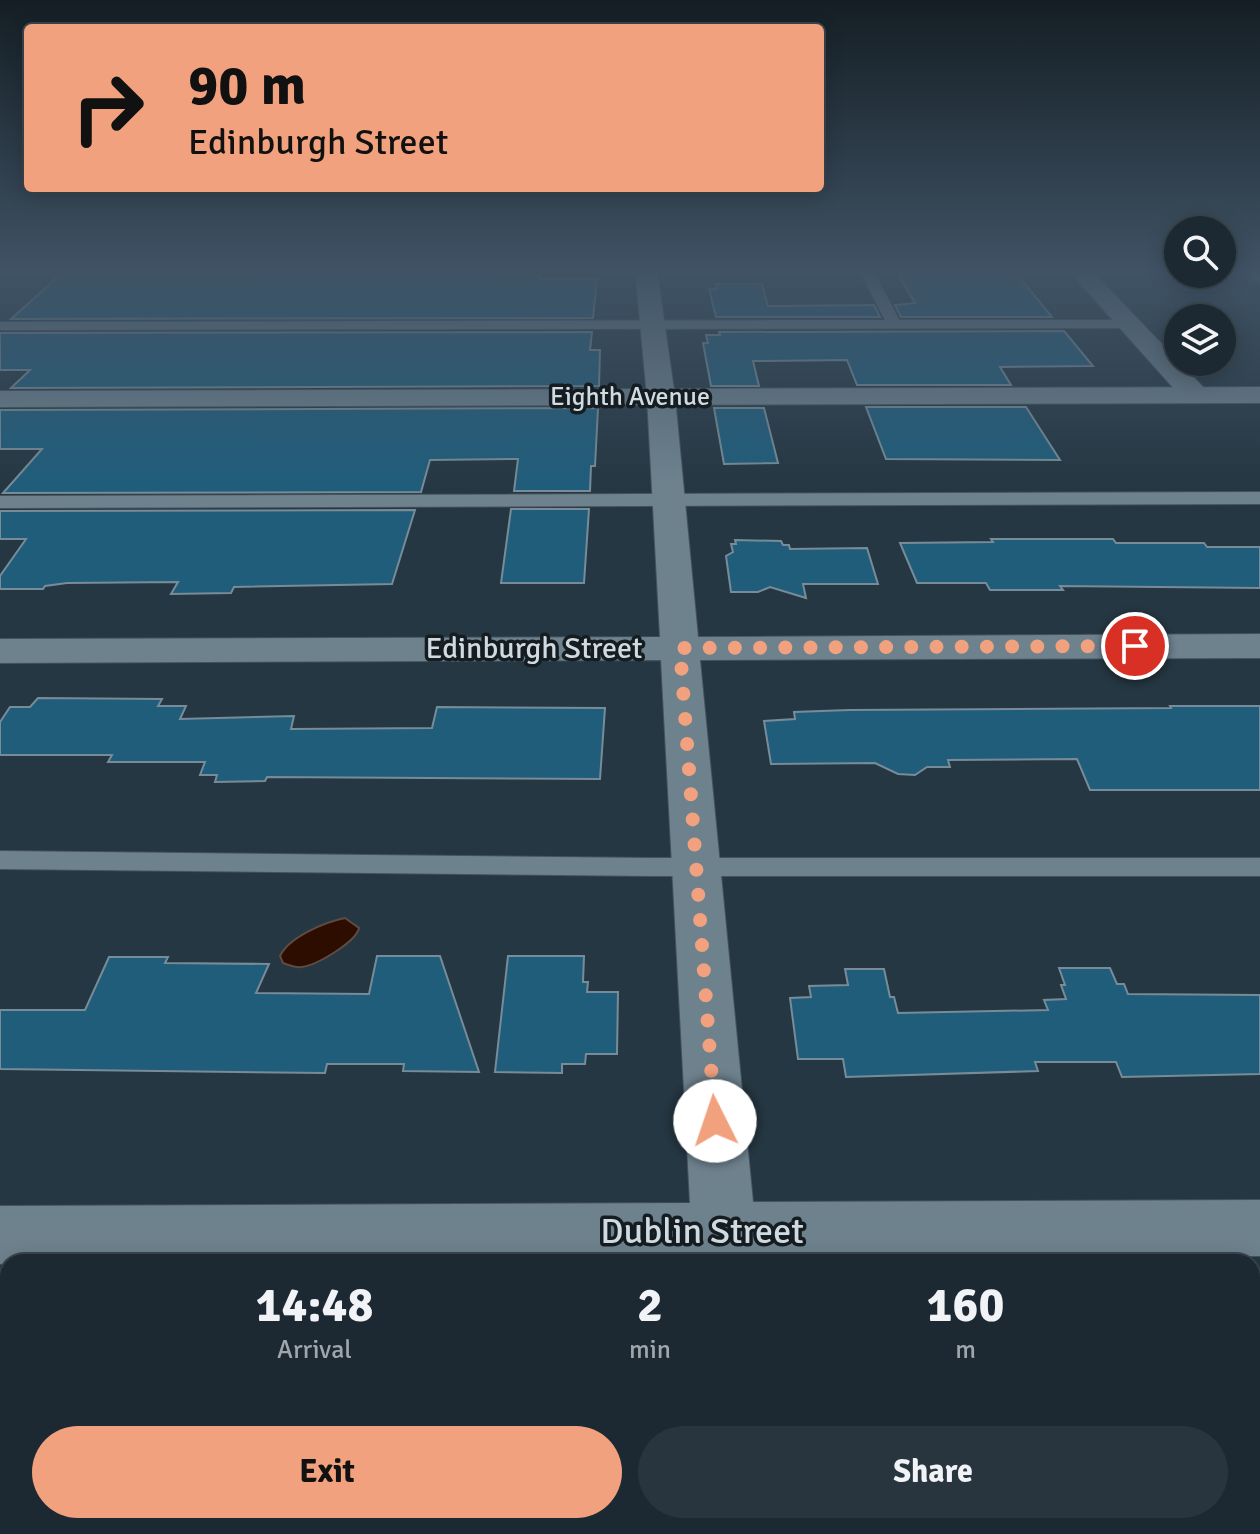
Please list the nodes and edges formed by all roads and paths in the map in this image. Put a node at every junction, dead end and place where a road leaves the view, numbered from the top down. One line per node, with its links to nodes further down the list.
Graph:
1 (653, 342): 5 (street)
2 (1145, 342): 3 (street)
3 (1195, 395): 4 (street, Eighth Avenue); 5 (street, Eighth Avenue)
4 (1260, 395)
5 (661, 397): 6 (street, Eighth Avenue); 8 (street)
6 (0, 399)
7 (1260, 498): 8 (lane)
8 (669, 500): 9 (lane); 11 (street)
9 (0, 502)
10 (1260, 646): 11 (street, Edinburgh Street)
11 (680, 648): 12 (street, Edinburgh Street); 14 (street)
12 (0, 651)
13 (0, 860): 14 (lane)
14 (697, 867): 15 (lane); 18 (street)
15 (1260, 867)
16 (1260, 1228): 18 (street, Dublin Street)
17 (0, 1235): 18 (street, Dublin Street)
18 (725, 1247)

